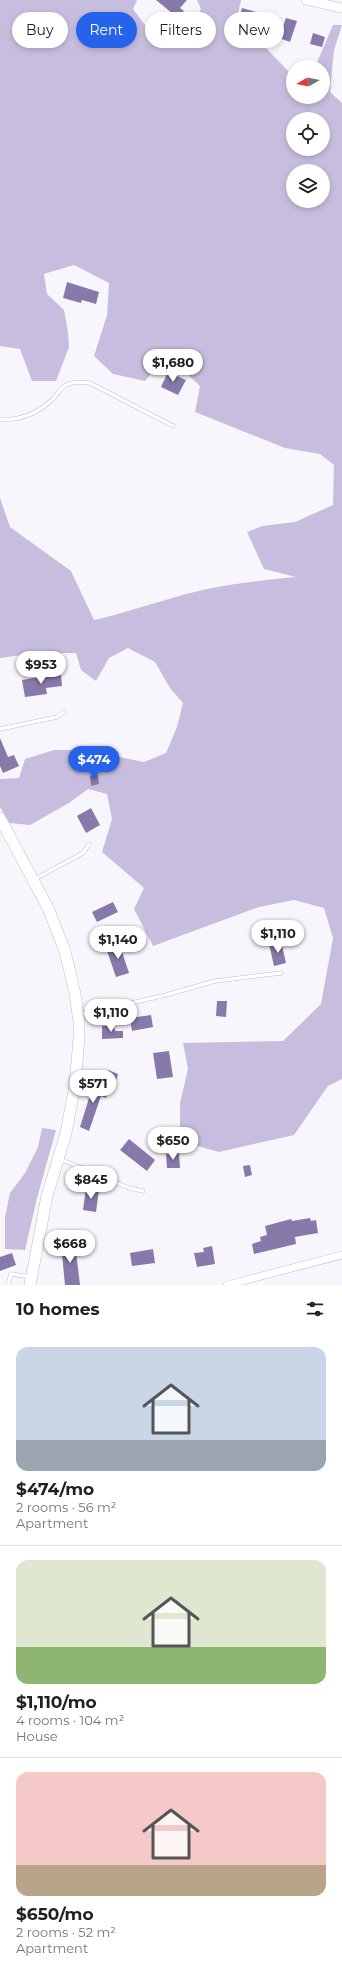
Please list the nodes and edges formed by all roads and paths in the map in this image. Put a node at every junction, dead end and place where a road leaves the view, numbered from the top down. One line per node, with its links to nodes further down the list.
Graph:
1 (306, 0): 2 (street)
2 (342, 8)
3 (0, 419): 4 (lane)
4 (173, 426)
5 (64, 712): 6 (lane)
6 (0, 729)
7 (0, 818): 9 (main road)
8 (90, 844): 9 (lane)
9 (34, 880): 11 (main road)
10 (281, 973): 11 (lane)
11 (78, 1015): 12 (main road)
12 (58, 1159): 13 (lane); 15 (main road)
13 (143, 1191)
14 (342, 1255): 17 (street)
15 (31, 1281): 16 (lane)
16 (8, 1285)
17 (227, 1285)

